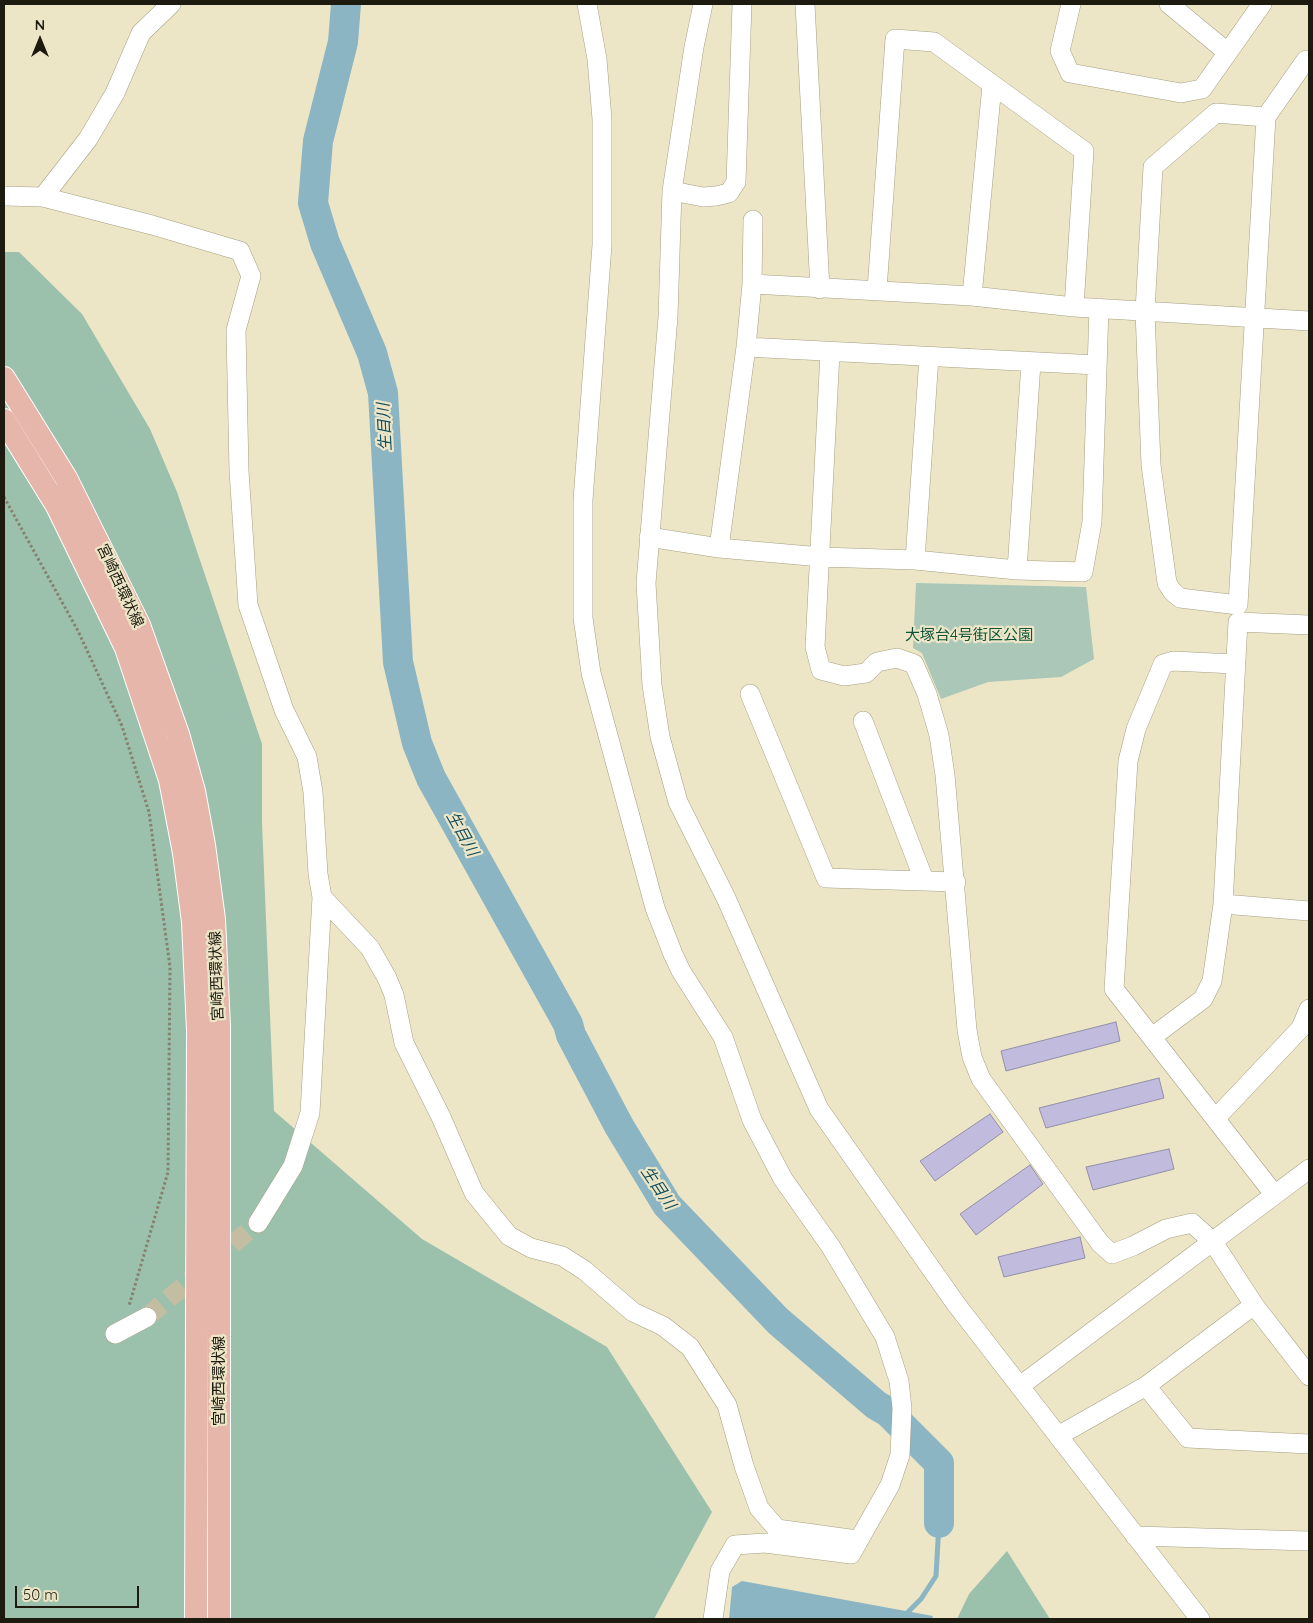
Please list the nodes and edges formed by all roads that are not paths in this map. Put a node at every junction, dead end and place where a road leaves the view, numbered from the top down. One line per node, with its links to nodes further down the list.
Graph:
1 (171, 4): 15 (street)
2 (587, 4): 63 (street)
3 (703, 4): 13 (street)
4 (742, 4): 13 (street)
5 (806, 4): 18 (street)
6 (1070, 4): 9 (street)
7 (1169, 4): 9 (street)
8 (1262, 4): 9 (street)
9 (1227, 52)
10 (1309, 62): 12 (street)
11 (992, 86): 19 (street); 20 (street); 21 (street)
12 (1266, 117): 23 (street); 24 (street)
13 (672, 191): 33 (street)
14 (4, 196): 15 (street)
15 (43, 198): 44 (street)
16 (753, 220): 17 (street)
17 (752, 284): 18 (street); 26 (street)
18 (820, 289): 19 (street)
19 (877, 290): 20 (street)
20 (972, 296): 21 (street)
21 (1074, 307): 22 (street)
22 (1099, 308): 23 (street); 30 (street)
23 (1145, 310): 24 (street); 24 (street)
24 (1255, 318): 25 (street)
25 (1309, 321)
26 (746, 347): 27 (street); 34 (street)
27 (830, 352): 28 (street); 35 (street)
28 (929, 357): 29 (street); 36 (street)
29 (1031, 363): 30 (street); 37 (street)
30 (1097, 366): 37 (street)
31 (4, 378): 66 (main road, 宮崎西環状線)
32 (4, 420): 65 (main road, 宮崎西環状線)
33 (648, 537): 34 (street); 58 (street)
34 (718, 548): 35 (street)
35 (821, 557): 36 (street); 43 (street)
36 (915, 560): 37 (street)
37 (1018, 570)
38 (1309, 625): 39 (street)
39 (1234, 664): 45 (street); 48 (street)
40 (750, 694): 42 (street)
41 (863, 721): 42 (street)
42 (924, 880): 43 (street)
43 (956, 882): 53 (street)
44 (322, 897): 52 (street); 63 (street)
45 (1223, 904): 46 (street); 48 (street)
46 (1309, 911)
47 (1309, 1009): 49 (street)
48 (1152, 1037): 49 (street)
49 (1216, 1118): 51 (street)
50 (1309, 1169): 51 (street)
51 (1274, 1194): 53 (street)
52 (258, 1223)
53 (1213, 1242): 54 (street); 58 (street)
54 (1254, 1305): 57 (street); 59 (street)
55 (147, 1317): 56 (street)
56 (116, 1334)
57 (1309, 1376)
58 (1020, 1386): 60 (street)
59 (1146, 1386): 60 (street); 61 (street)
60 (1058, 1436): 62 (street)
61 (1309, 1444)
62 (1134, 1536): 64 (street); 68 (street)
63 (857, 1540): 67 (street)
64 (1309, 1541)
65 (196, 1619)
66 (219, 1619)
67 (714, 1619)
68 (1200, 1619)

